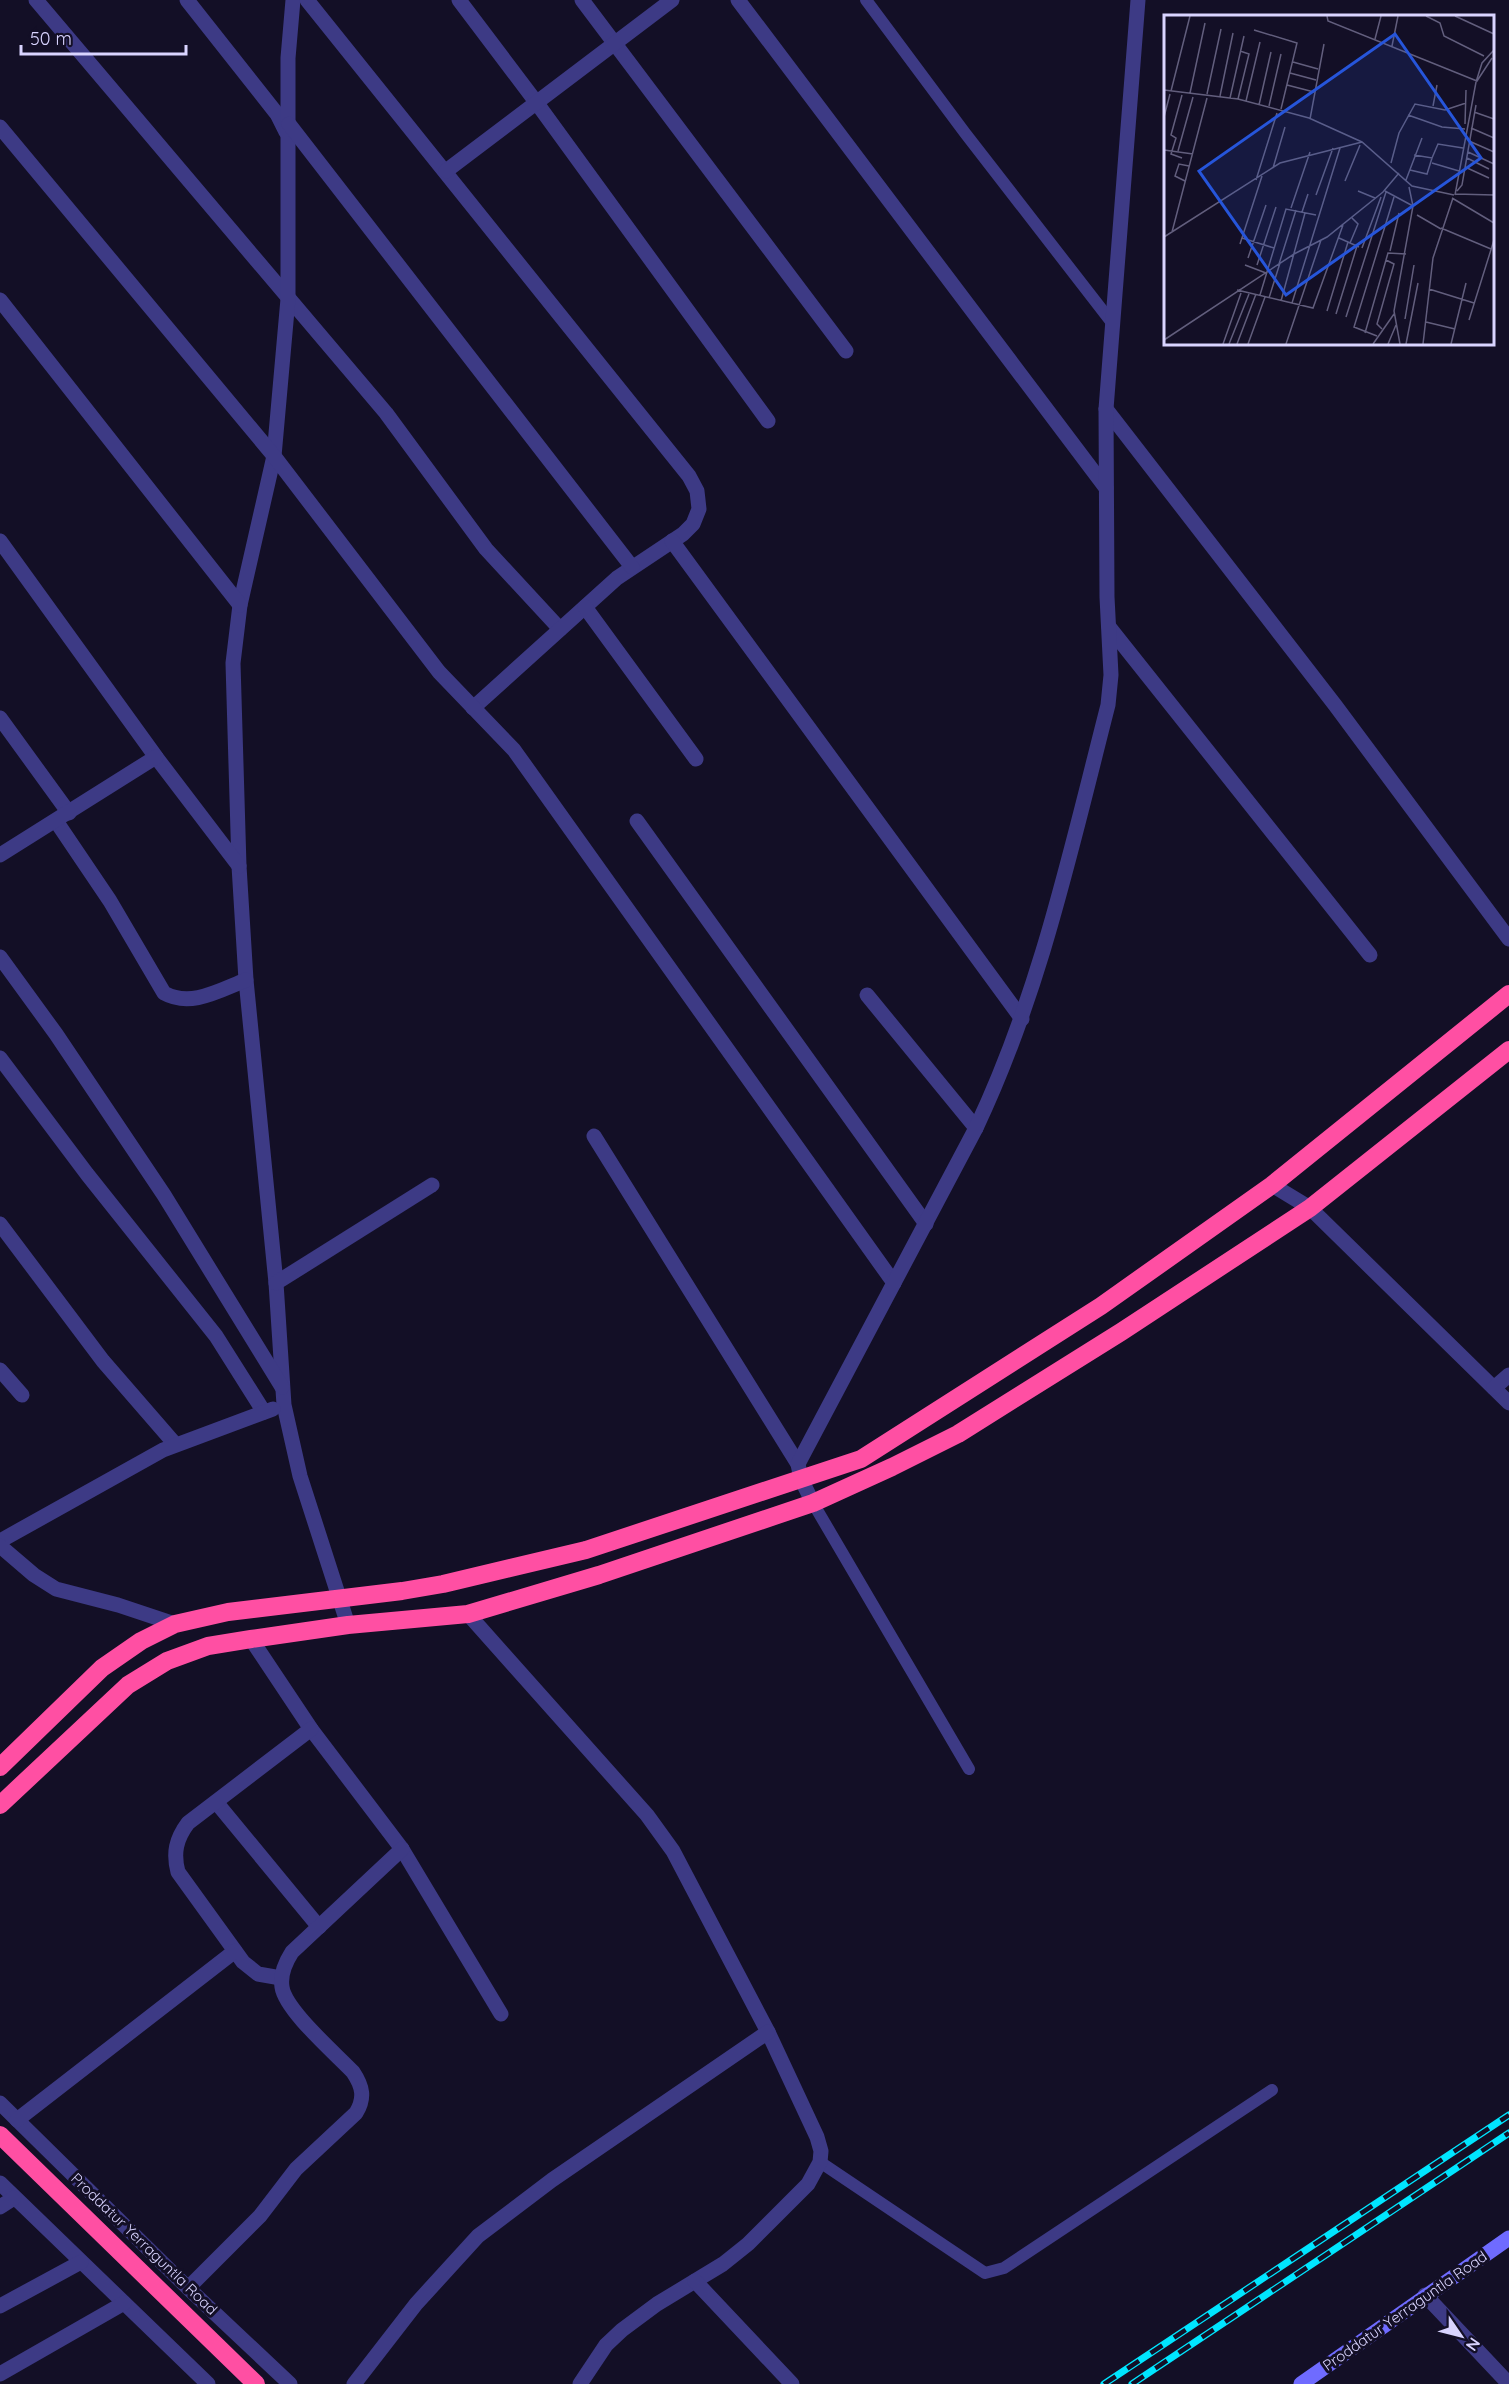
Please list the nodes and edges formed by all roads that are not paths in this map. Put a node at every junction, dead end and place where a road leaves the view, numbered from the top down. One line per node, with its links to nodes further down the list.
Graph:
1 (36, 0): 16 (street)
2 (187, 0): 14 (street)
3 (293, 0): 14 (street)
4 (307, 0): 15 (street)
5 (459, 0): 12 (street)
6 (582, 0): 11 (street)
7 (672, 0): 11 (street)
8 (738, 0): 23 (street)
9 (866, 0): 18 (lane)
10 (1138, 0): 18 (street)
11 (613, 44): 12 (street); 19 (street)
12 (536, 102): 15 (street); 21 (street)
13 (0, 127): 22 (street)
14 (289, 131): 16 (street); 26 (street)
15 (446, 171): 25 (street)
16 (288, 299): 22 (street); 30 (street)
17 (0, 300): 27 (street)
18 (1113, 324): 20 (street)
19 (846, 351)
20 (1106, 409): 23 (street); 39 (street)
21 (768, 421)
22 (274, 456): 27 (street); 31 (street)
23 (1106, 489): 29 (street)
24 (0, 541): 33 (street)
25 (672, 541): 26 (street); 45 (street)
26 (632, 567): 28 (street)
27 (240, 605): 38 (street)
28 (585, 607): 30 (street); 34 (street)
29 (1109, 627): 40 (street); 45 (street)
30 (560, 629): 31 (street)
31 (473, 708): 56 (street)
32 (0, 718): 35 (street)
33 (156, 757): 35 (street); 38 (street)
34 (696, 759)
35 (62, 817): 37 (street); 42 (street)
36 (637, 821): 54 (street)
37 (0, 855)
38 (239, 866): 42 (street)
39 (1509, 939)
40 (1370, 955)
41 (0, 957): 59 (street)
42 (246, 980): 55 (street)
43 (1509, 994): 51 (highway)
44 (867, 995): 48 (street)
45 (1022, 1019): 48 (street)
46 (1509, 1050): 52 (highway)
47 (0, 1058): 64 (street)
48 (976, 1128): 54 (street)
49 (594, 1136): 66 (street)
50 (432, 1185): 55 (street)
51 (1272, 1185): 52 (street); 66 (highway)
52 (1310, 1208): 60 (street); 67 (highway)
53 (0, 1224): 65 (street)
54 (926, 1224): 56 (street)
55 (276, 1283): 59 (street)
56 (894, 1283): 66 (street)
57 (0, 1370): 61 (street)
58 (1509, 1375): 60 (street)
59 (282, 1387): 63 (street)
60 (1494, 1388): 62 (street)
61 (22, 1395)
62 (1509, 1403)
63 (284, 1405): 64 (street); 70 (street)
64 (264, 1412): 65 (street)
65 (175, 1444): 68 (street)
66 (800, 1471): 67 (street); 70 (highway)
67 (813, 1503): 71 (highway); 77 (lane)
68 (0, 1541)
69 (0, 1546): 72 (street)
70 (339, 1597): 72 (highway); 73 (street)
71 (468, 1614): 73 (highway); 85 (street)
72 (175, 1624): 76 (highway)
73 (348, 1625): 74 (highway)
74 (251, 1639): 75 (street); 79 (highway)
75 (311, 1729): 78 (street); 80 (street)
76 (0, 1767)
77 (969, 1769)
78 (216, 1802): 81 (street); 82 (street)
79 (0, 1805)
80 (402, 1849): 81 (street); 84 (street)
81 (319, 1927): 83 (street)
82 (235, 1951): 83 (street); 88 (street)
83 (281, 1978): 97 (street)
84 (501, 2014)
85 (768, 2032): 90 (street); 105 (street)
86 (1272, 2090): 90 (lane)
87 (0, 2103): 88 (street, Proddatur Yerraguntla Road)
88 (17, 2120): 97 (street, Proddatur Yerraguntla Road)
89 (0, 2135): 103 (highway)
90 (820, 2162): 96 (street)
91 (0, 2183): 92 (street)
92 (14, 2198): 93 (street); 95 (street)
93 (0, 2207)
94 (1509, 2238): 98 (street, Proddatur Yerraguntla Road)
95 (81, 2262): 99 (street); 100 (street)
96 (695, 2281): 106 (street); 107 (street)
97 (188, 2288): 104 (street, Proddatur Yerraguntla Road)
98 (1425, 2295): 108 (street, Proddatur Yerraguntla Road); 109 (street)
99 (124, 2302): 101 (street); 102 (street)
100 (0, 2306)
101 (0, 2374)
102 (204, 2383)
103 (256, 2384)
104 (290, 2384)
105 (354, 2384)
106 (580, 2384)
107 (792, 2384)
108 (1301, 2384)
109 (1509, 2384)

